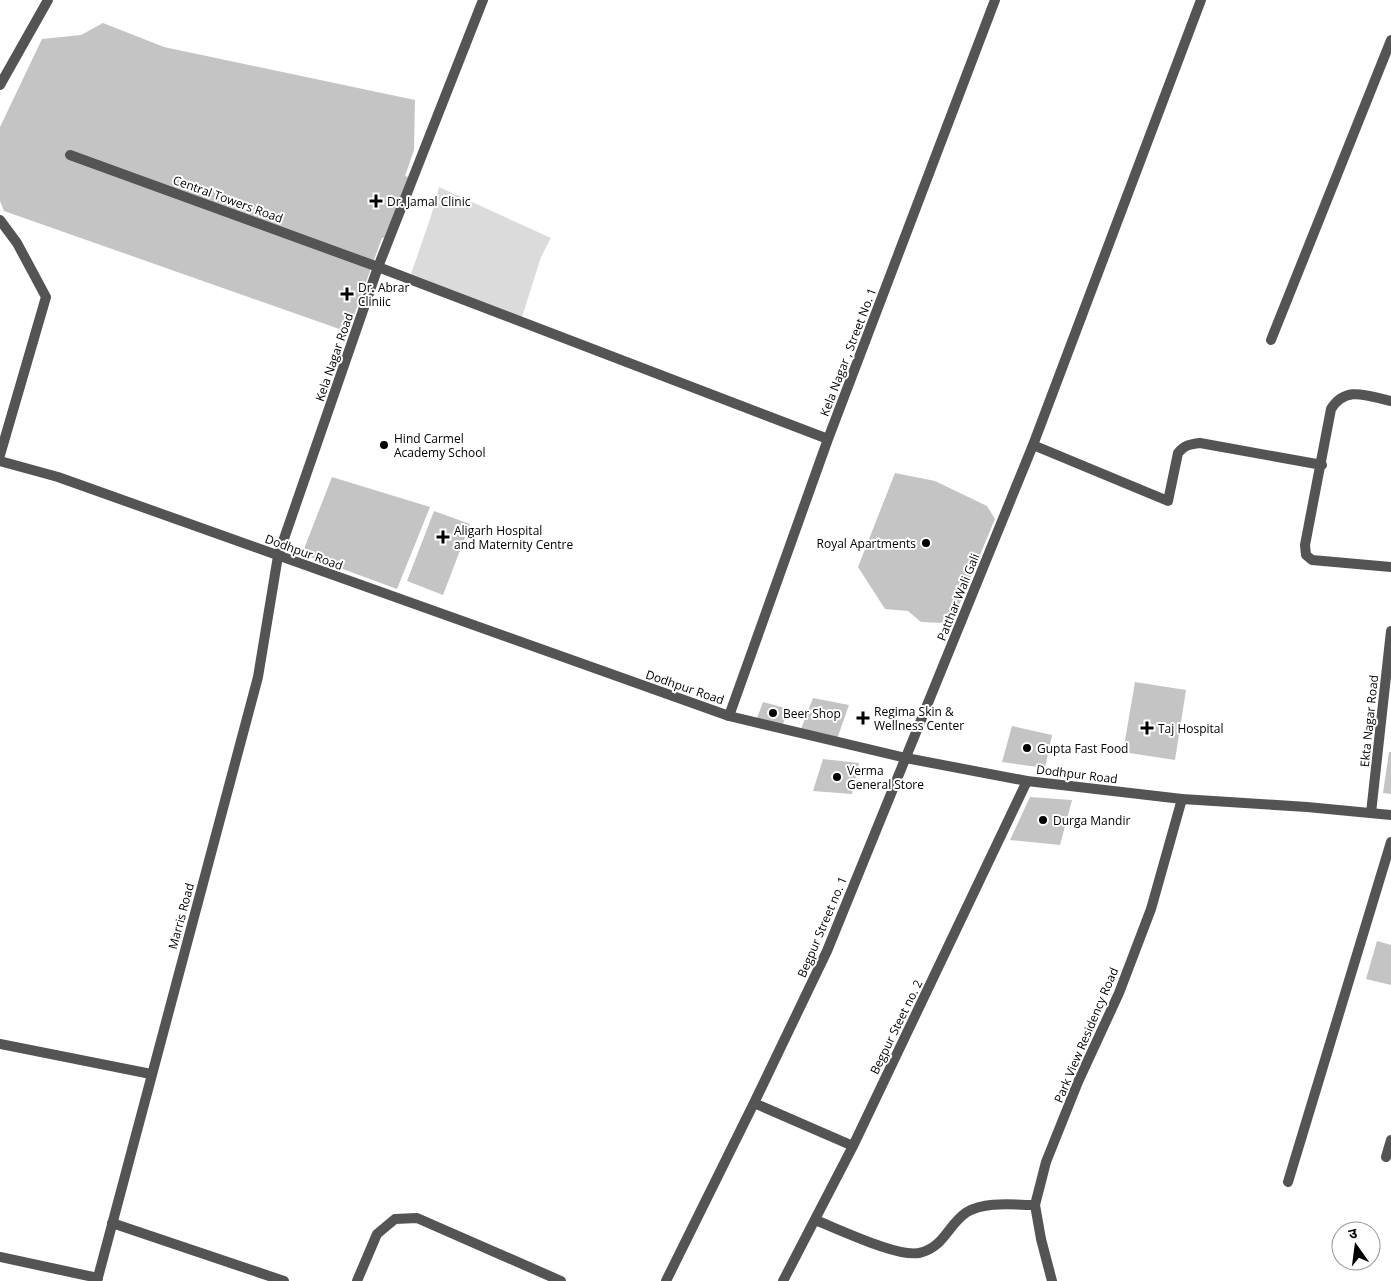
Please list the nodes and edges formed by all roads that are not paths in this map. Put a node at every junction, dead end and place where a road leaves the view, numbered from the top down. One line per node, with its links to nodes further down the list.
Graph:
1 (48, 0): 6 (street)
2 (483, 0): 9 (street, Kela Nagar Road)
3 (995, 0): 12 (street, Kela Nagar , Street No. 1)
4 (1201, 0): 13 (street, Patthar Wali Gali)
5 (1391, 40): 10 (street)
6 (0, 86)
7 (70, 155): 9 (street, Central Towers Road)
8 (0, 220): 14 (street)
9 (378, 267): 12 (street, Central Towers Road); 17 (street, Kela Nagar Road)
10 (1271, 340)
11 (1391, 401): 16 (street)
12 (828, 439): 20 (street, Kela Nagar , Street No. 1)
13 (1033, 445): 16 (street); 21 (street, Patthar Wali Gali)
14 (0, 454)
15 (0, 461): 17 (street, Dodhpur Road)
16 (1322, 465): 18 (street)
17 (278, 556): 20 (street, Dodhpur Road); 28 (street, Marris Road)
18 (1391, 568)
19 (1391, 631): 24 (street, Ekta Nagar Road)
20 (729, 716): 21 (street, Dodhpur Road)
21 (906, 758): 22 (street, Dodhpur Road); 29 (street, Begpur Street no. 1)
22 (1027, 781): 23 (street, Dodhpur Road); 31 (street, Begpur Steet no. 2)
23 (1182, 799): 24 (street, Dodhpur Road); 34 (street, Park View Residency Road)
24 (1371, 813): 25 (street, Dodhpur Road)
25 (1391, 816)
26 (1391, 842): 33 (street)
27 (0, 1044): 28 (street)
28 (151, 1074): 36 (street, Marris Road)
29 (754, 1103): 31 (street); 42 (street, Begpur Street no. 1)
30 (1391, 1140): 32 (street)
31 (853, 1146): 35 (street, Begpur Steet no. 2)
32 (1386, 1157)
33 (1288, 1182)
34 (1035, 1206): 35 (street); 44 (street, Park View Residency Road)
35 (815, 1220): 43 (street, Begpur Steet no. 2)
36 (112, 1223): 38 (street, Marris Road); 39 (street)
37 (0, 1257): 38 (street)
38 (97, 1279)
39 (284, 1281)
40 (357, 1281): 41 (street)
41 (561, 1281)
42 (666, 1281)
43 (783, 1281)
44 (1052, 1281)

